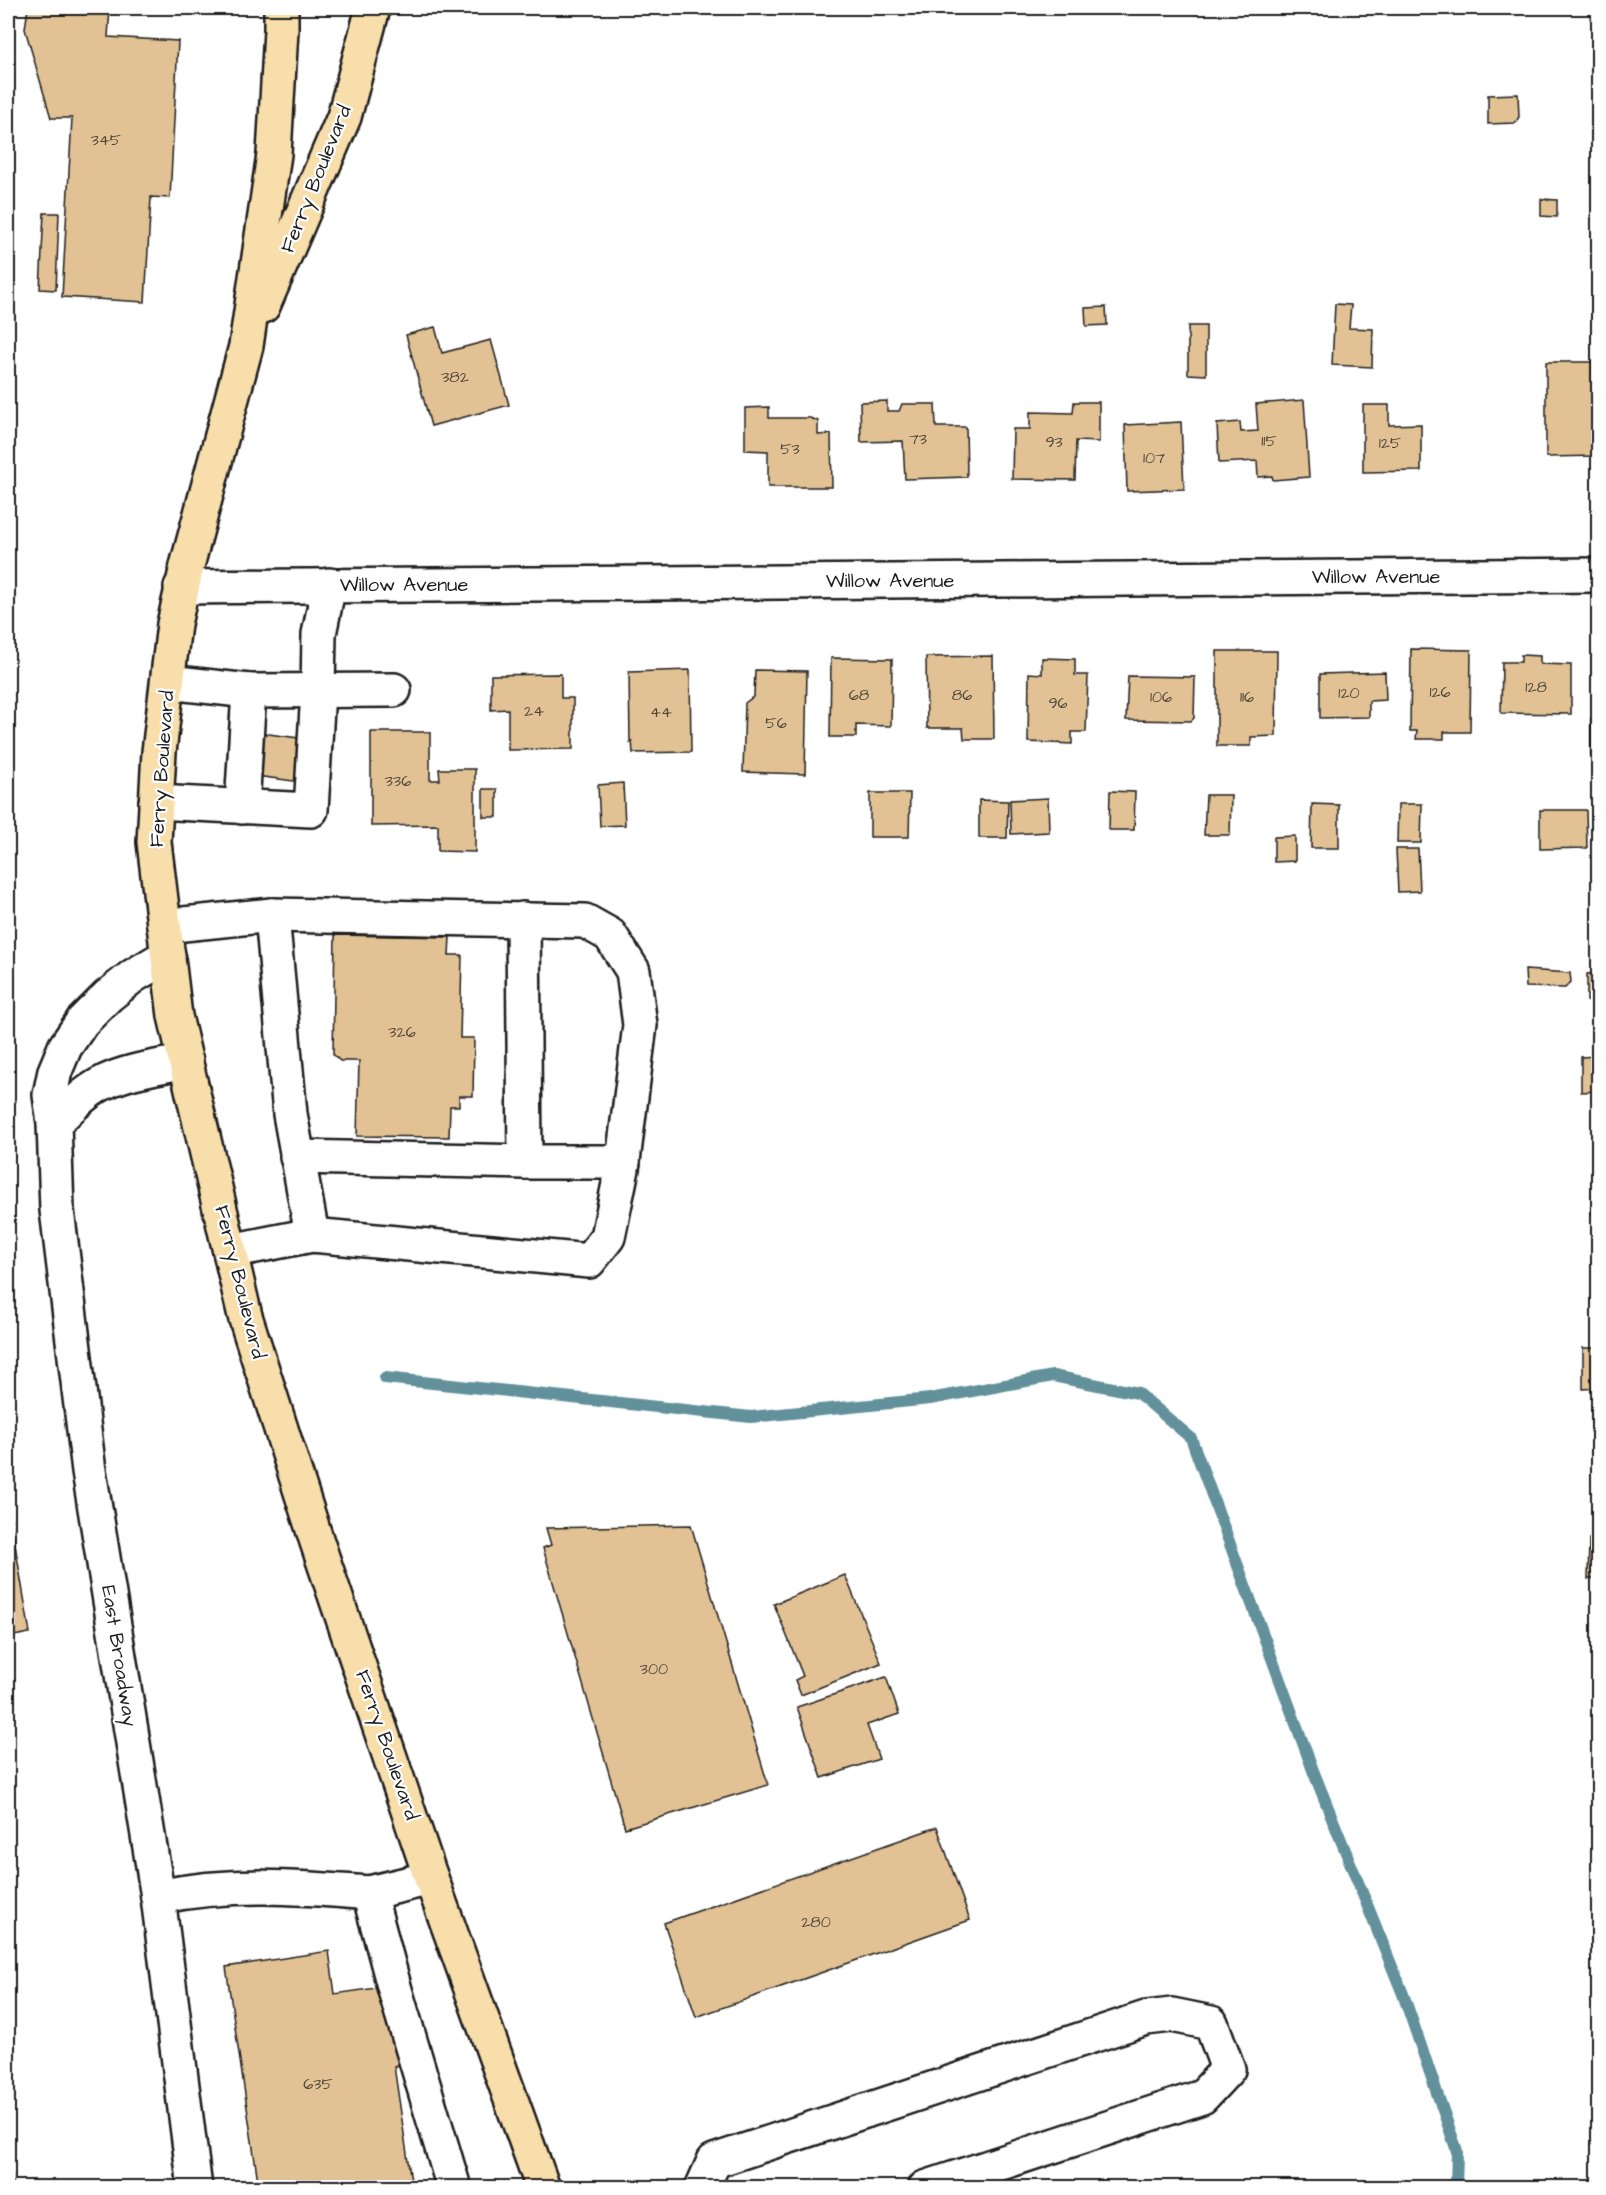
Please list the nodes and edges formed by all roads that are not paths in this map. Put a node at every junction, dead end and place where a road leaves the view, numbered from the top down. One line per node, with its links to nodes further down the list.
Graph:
1 (281, 8): 3 (main road, Ferry Boulevard)
2 (373, 8): 3 (main road, Ferry Boulevard)
3 (246, 346): 6 (main road, Ferry Boulevard)
4 (1599, 575): 5 (street, Willow Avenue)
5 (329, 585): 6 (street, Willow Avenue); 10 (street)
6 (182, 587): 7 (main road, Ferry Boulevard)
7 (168, 682): 9 (street); 11 (main road, Ferry Boulevard)
8 (394, 690): 10 (street)
9 (249, 691): 10 (street); 12 (street)
10 (318, 691): 12 (street)
11 (156, 802): 12 (street); 15 (main road, Ferry Boulevard)
12 (242, 807)
13 (272, 915): 14 (street); 15 (street); 18 (street)
14 (523, 920): 19 (street); 20 (street)
15 (166, 941): 16 (main road, Ferry Boulevard); 17 (street, East Broadway)
16 (186, 1061): 17 (street); 22 (main road, Ferry Boulevard)
17 (54, 1123): 25 (street, East Broadway)
18 (297, 1157): 19 (street); 21 (street)
19 (525, 1162): 20 (street)
20 (623, 1162): 21 (street)
21 (312, 1235): 22 (street)
22 (230, 1251): 23 (main road, Ferry Boulevard)
23 (431, 1878): 24 (street); 28 (main road, Ferry Boulevard)
24 (369, 1893): 25 (street); 27 (street)
25 (158, 1897): 26 (street, East Broadway)
26 (195, 2187)
27 (454, 2187)
28 (543, 2187)
29 (702, 2187): 30 (street)
30 (925, 2187)

